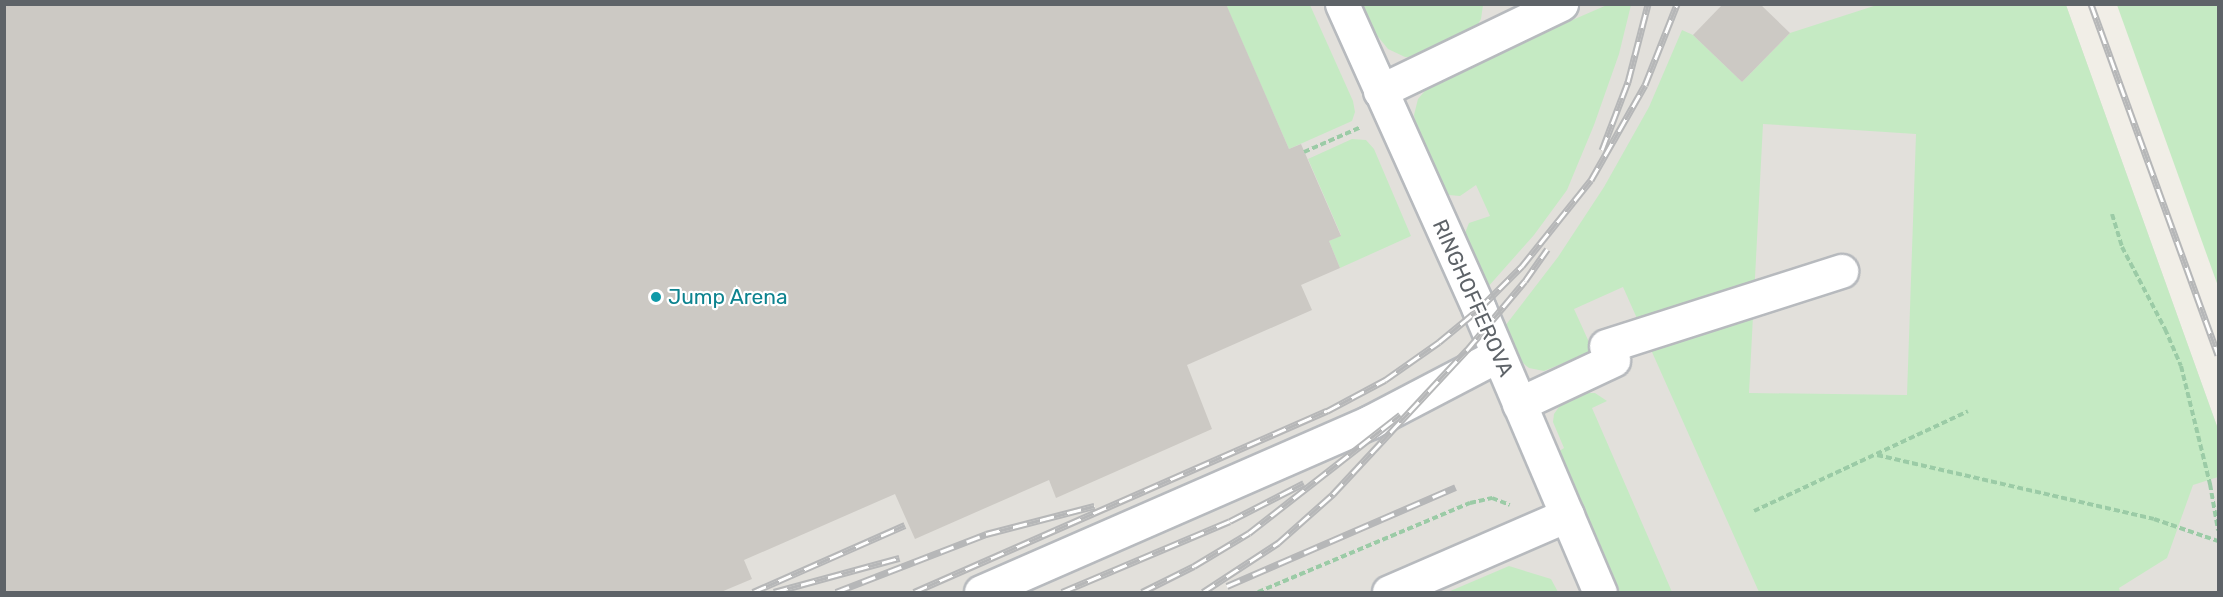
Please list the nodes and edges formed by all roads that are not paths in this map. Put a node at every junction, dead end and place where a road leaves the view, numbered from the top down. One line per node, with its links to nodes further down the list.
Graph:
1 (1342, 4): 3 (lane, RINGHOFFEROVA)
2 (1561, 4): 3 (lane)
3 (1380, 91): 5 (lane, RINGHOFFEROVA)
4 (1841, 271): 6 (lane)
5 (1498, 355): 6 (lane, RINGHOFFEROVA); 8 (lane)
6 (1519, 404): 7 (lane, RINGHOFFEROVA)
7 (1567, 515): 9 (lane); 10 (lane, RINGHOFFEROVA)
8 (981, 592)
9 (1389, 592)
10 (1600, 592)

